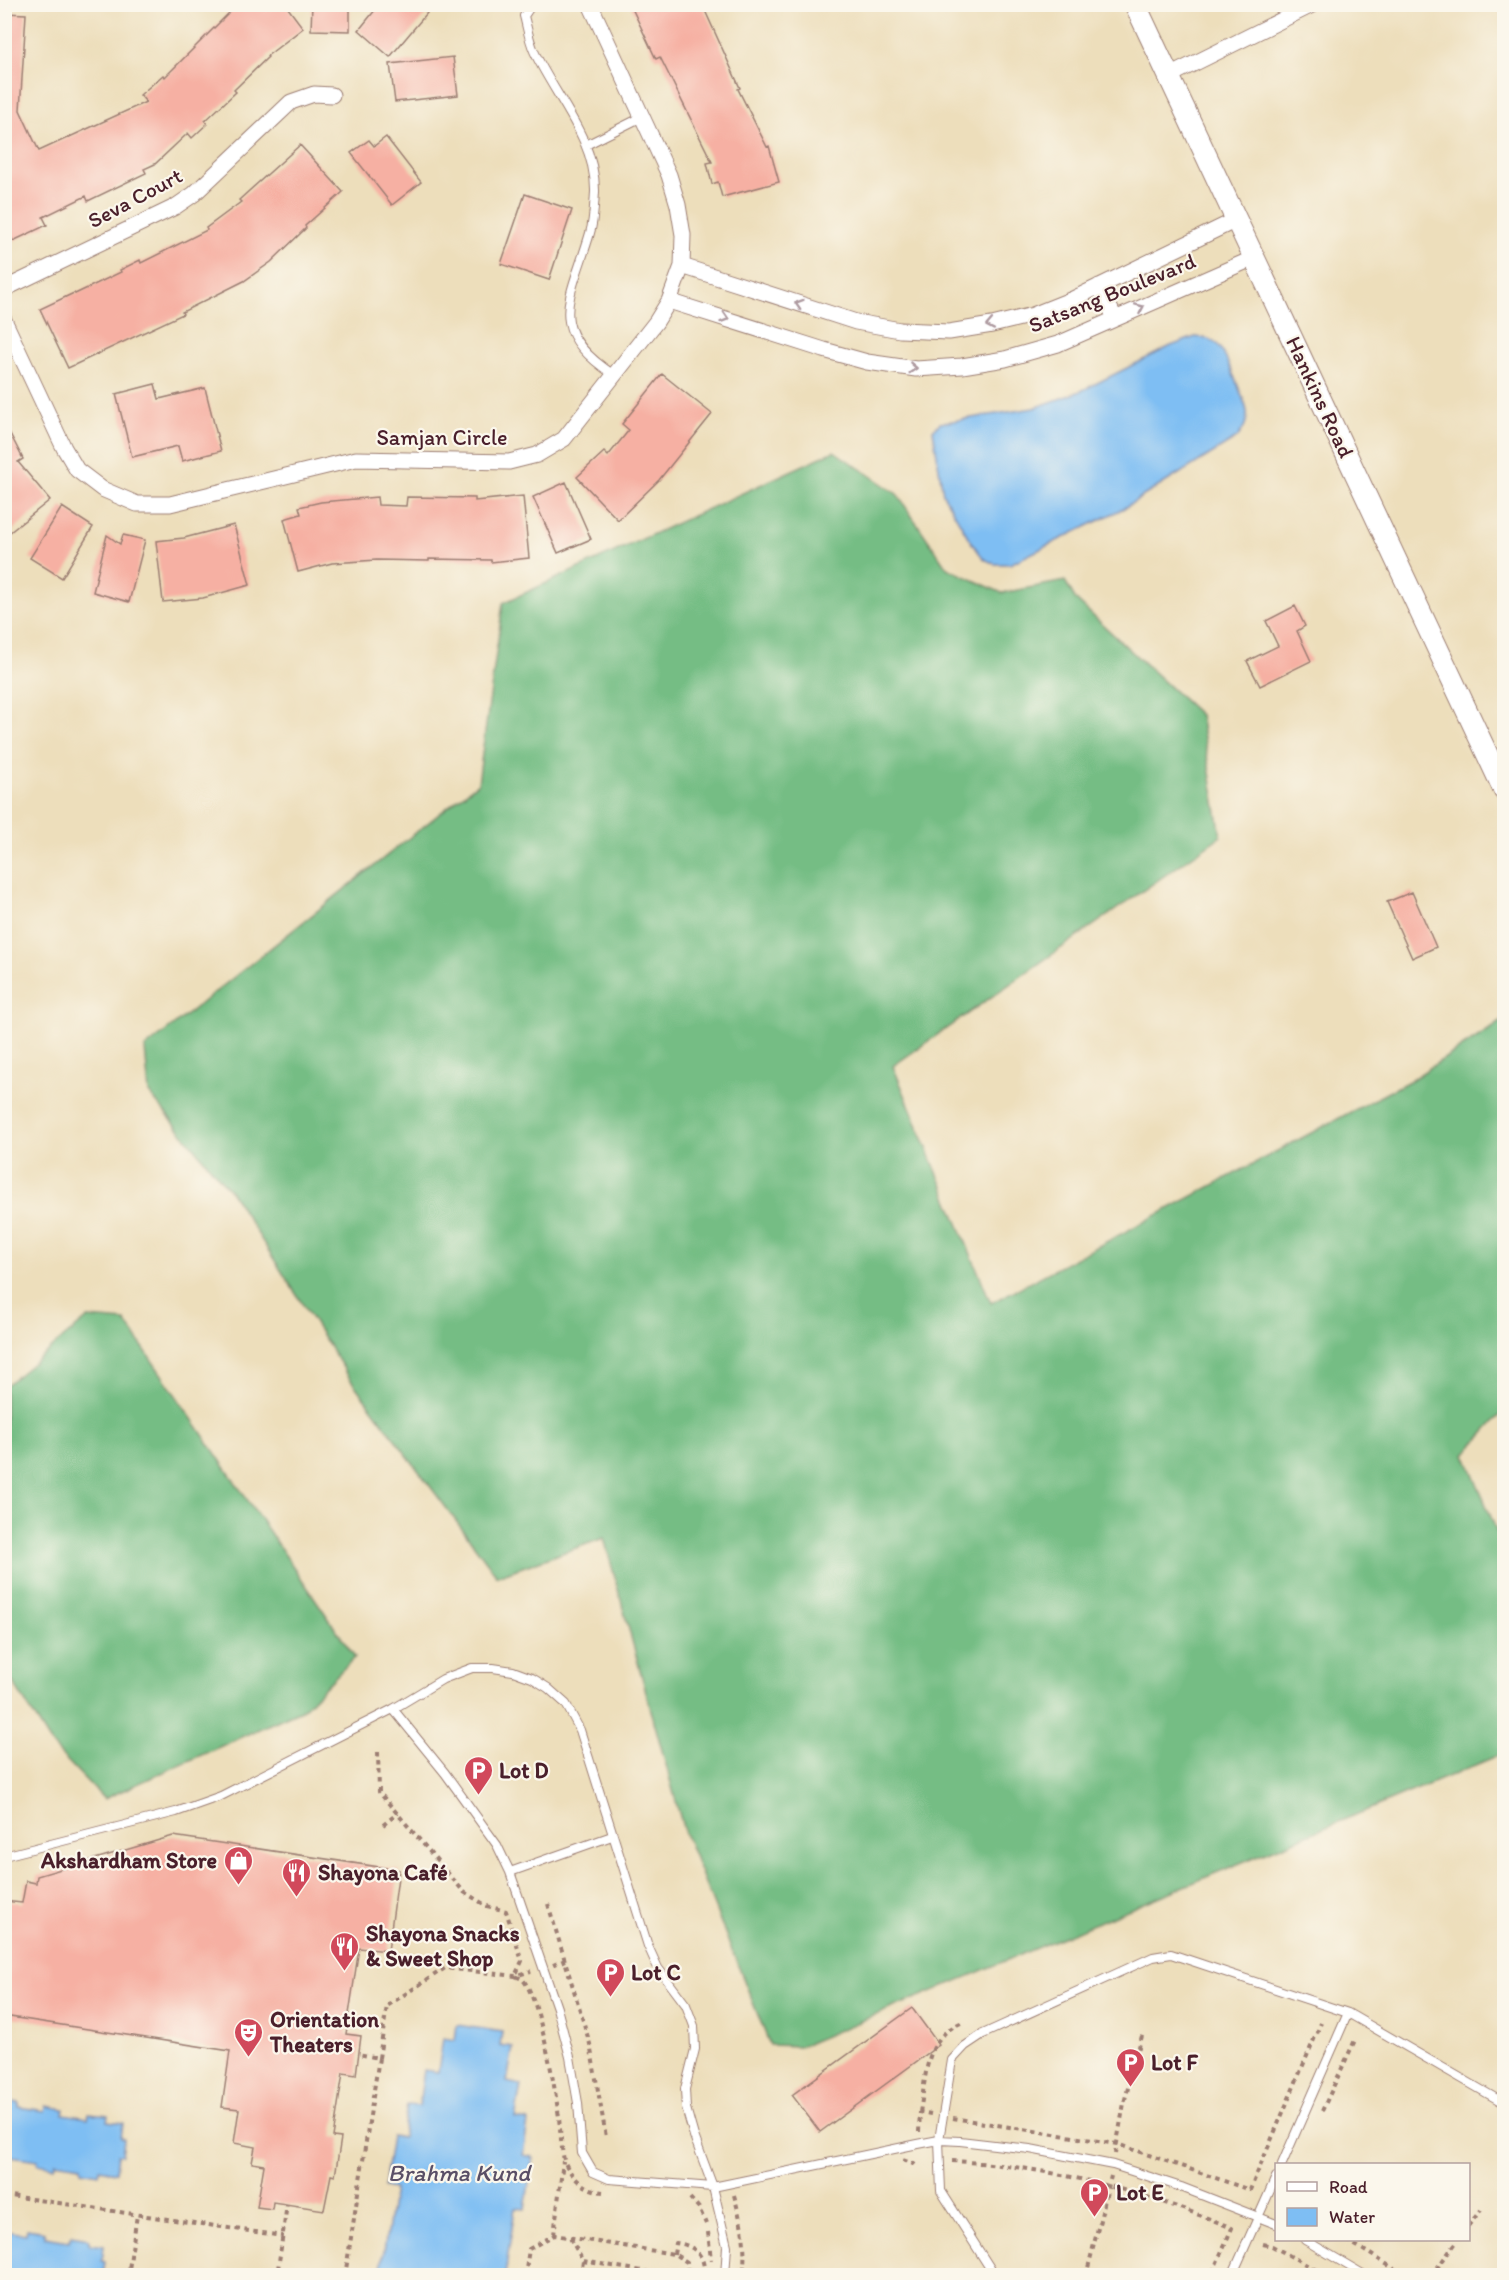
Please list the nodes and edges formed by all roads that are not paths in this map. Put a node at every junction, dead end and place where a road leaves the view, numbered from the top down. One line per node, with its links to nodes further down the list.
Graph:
1 (531, 4): 8 (lane)
2 (590, 4): 7 (street, Samjan Circle)
3 (1135, 4): 5 (main road, Hankins Road)
4 (1314, 4): 5 (street)
5 (1169, 76): 9 (main road, Hankins Road)
6 (332, 95): 13 (street, Seva Court)
7 (642, 117): 8 (lane); 11 (street, Samjan Circle)
8 (586, 145): 17 (lane)
9 (1236, 220): 10 (main road, Hankins Road); 12 (street, Satsang Boulevard)
10 (1254, 258): 15 (street, Satsang Boulevard, one-way to 10); 18 (main road, Hankins Road)
11 (682, 266): 12 (street, Satsang Boulevard, one-way to 11); 14 (street, Samjan Circle)
12 (1099, 286): 15 (street)
13 (4, 289)
14 (669, 300): 15 (street, Satsang Boulevard, one-way to 15); 17 (street, Samjan Circle)
15 (1115, 318)
16 (4, 320): 17 (street, Samjan Circle)
17 (614, 375)
18 (1504, 790)
19 (393, 1709): 20 (lane); 21 (lane); 22 (lane)
20 (612, 1836): 22 (lane); 28 (lane)
21 (4, 1856)
22 (510, 1872): 28 (lane)
23 (1348, 2013): 24 (lane); 25 (lane); 26 (lane)
24 (1504, 2103)
25 (939, 2140): 28 (lane); 29 (lane); 33 (lane)
26 (1282, 2163)
27 (1275, 2179): 29 (lane)
28 (713, 2187): 32 (lane)
29 (1259, 2216): 30 (lane); 34 (lane)
30 (1275, 2224)
31 (1307, 2241): 35 (lane)
32 (725, 2275)
33 (995, 2276)
34 (1232, 2276)
35 (1366, 2276)

